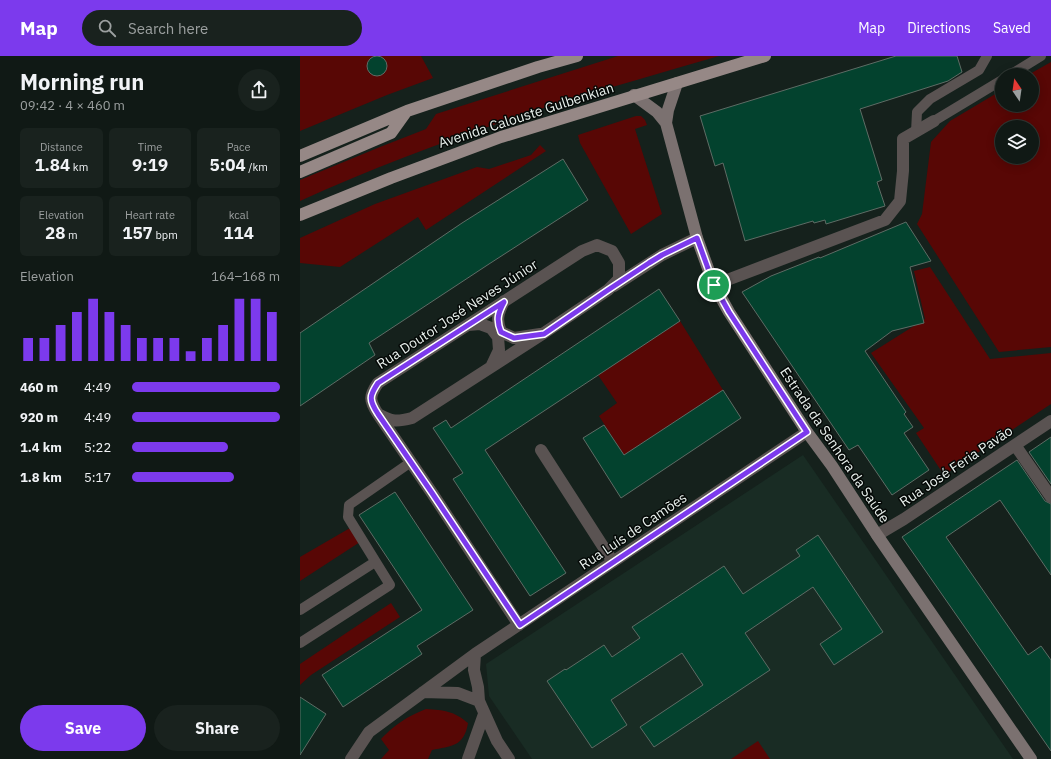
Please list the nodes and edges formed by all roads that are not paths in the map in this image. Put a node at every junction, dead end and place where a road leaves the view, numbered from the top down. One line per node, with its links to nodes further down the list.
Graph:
1 (577, 56): 9 (main road)
2 (765, 56): 6 (main road, Avenida Calouste Gulbenkian)
3 (1042, 56): 5 (lane)
4 (985, 57): 12 (lane)
5 (1022, 68)
6 (677, 82): 8 (main road, Avenida Calouste Gulbenkian); 11 (street)
7 (995, 84): 10 (lane)
8 (634, 95): 11 (street); 15 (main road, Avenida Calouste Gulbenkian)
9 (407, 111): 13 (main road); 14 (main road)
10 (934, 121): 12 (street)
11 (666, 123): 16 (street, Estrada da Senhora da Saúde)
12 (916, 132): 17 (street)
13 (300, 156)
14 (300, 172)
15 (300, 215)
16 (697, 238): 17 (street, Estrada da Senhora da Saúde); 18 (street, Rua Doutor José Neves Júnior)
17 (714, 285): 26 (street, Estrada da Senhora da Saúde)
18 (608, 290): 19 (street, Rua Doutor José Neves Júnior); 21 (street, Rua Doutor José Neves Júnior)
19 (504, 302): 20 (street, Rua Doutor José Neves Júnior); 21 (street)
20 (468, 325): 22 (street); 23 (street, Rua Doutor José Neves Júnior)
21 (544, 334): 22 (street, Rua Doutor José Neves Júnior)
22 (490, 368): 24 (street, Rua Doutor José Neves Júnior)
23 (378, 414): 24 (street, Rua Doutor José Neves Júnior); 28 (street)
24 (412, 418): 28 (street)
25 (1051, 421): 27 (street, Rua José Feria Pavão)
26 (807, 432): 32 (street, Estrada da Senhora da Saúde); 34 (street, Rua Luís de Camões)
27 (1015, 445): 31 (street); 32 (street, Rua José Feria Pavão)
28 (400, 446): 30 (street)
29 (541, 450): 34 (street)
30 (411, 462): 33 (lane); 36 (street)
31 (1051, 497)
32 (877, 535): 45 (street, Estrada da Senhora da Saúde)
33 (375, 562): 35 (lane); 37 (lane)
34 (613, 562): 36 (street, Rua Luís de Camões)
35 (300, 610)
36 (520, 625): 38 (street, Rua Luís de Camões)
37 (300, 643)
38 (475, 654): 39 (street, Rua Luís de Camões); 40 (street)
39 (423, 692): 40 (street); 42 (street, Rua Luís de Camões)
40 (479, 700): 41 (street)
41 (484, 714): 43 (street); 44 (street)
42 (351, 759)
43 (468, 759)
44 (509, 759)
45 (1031, 759)

